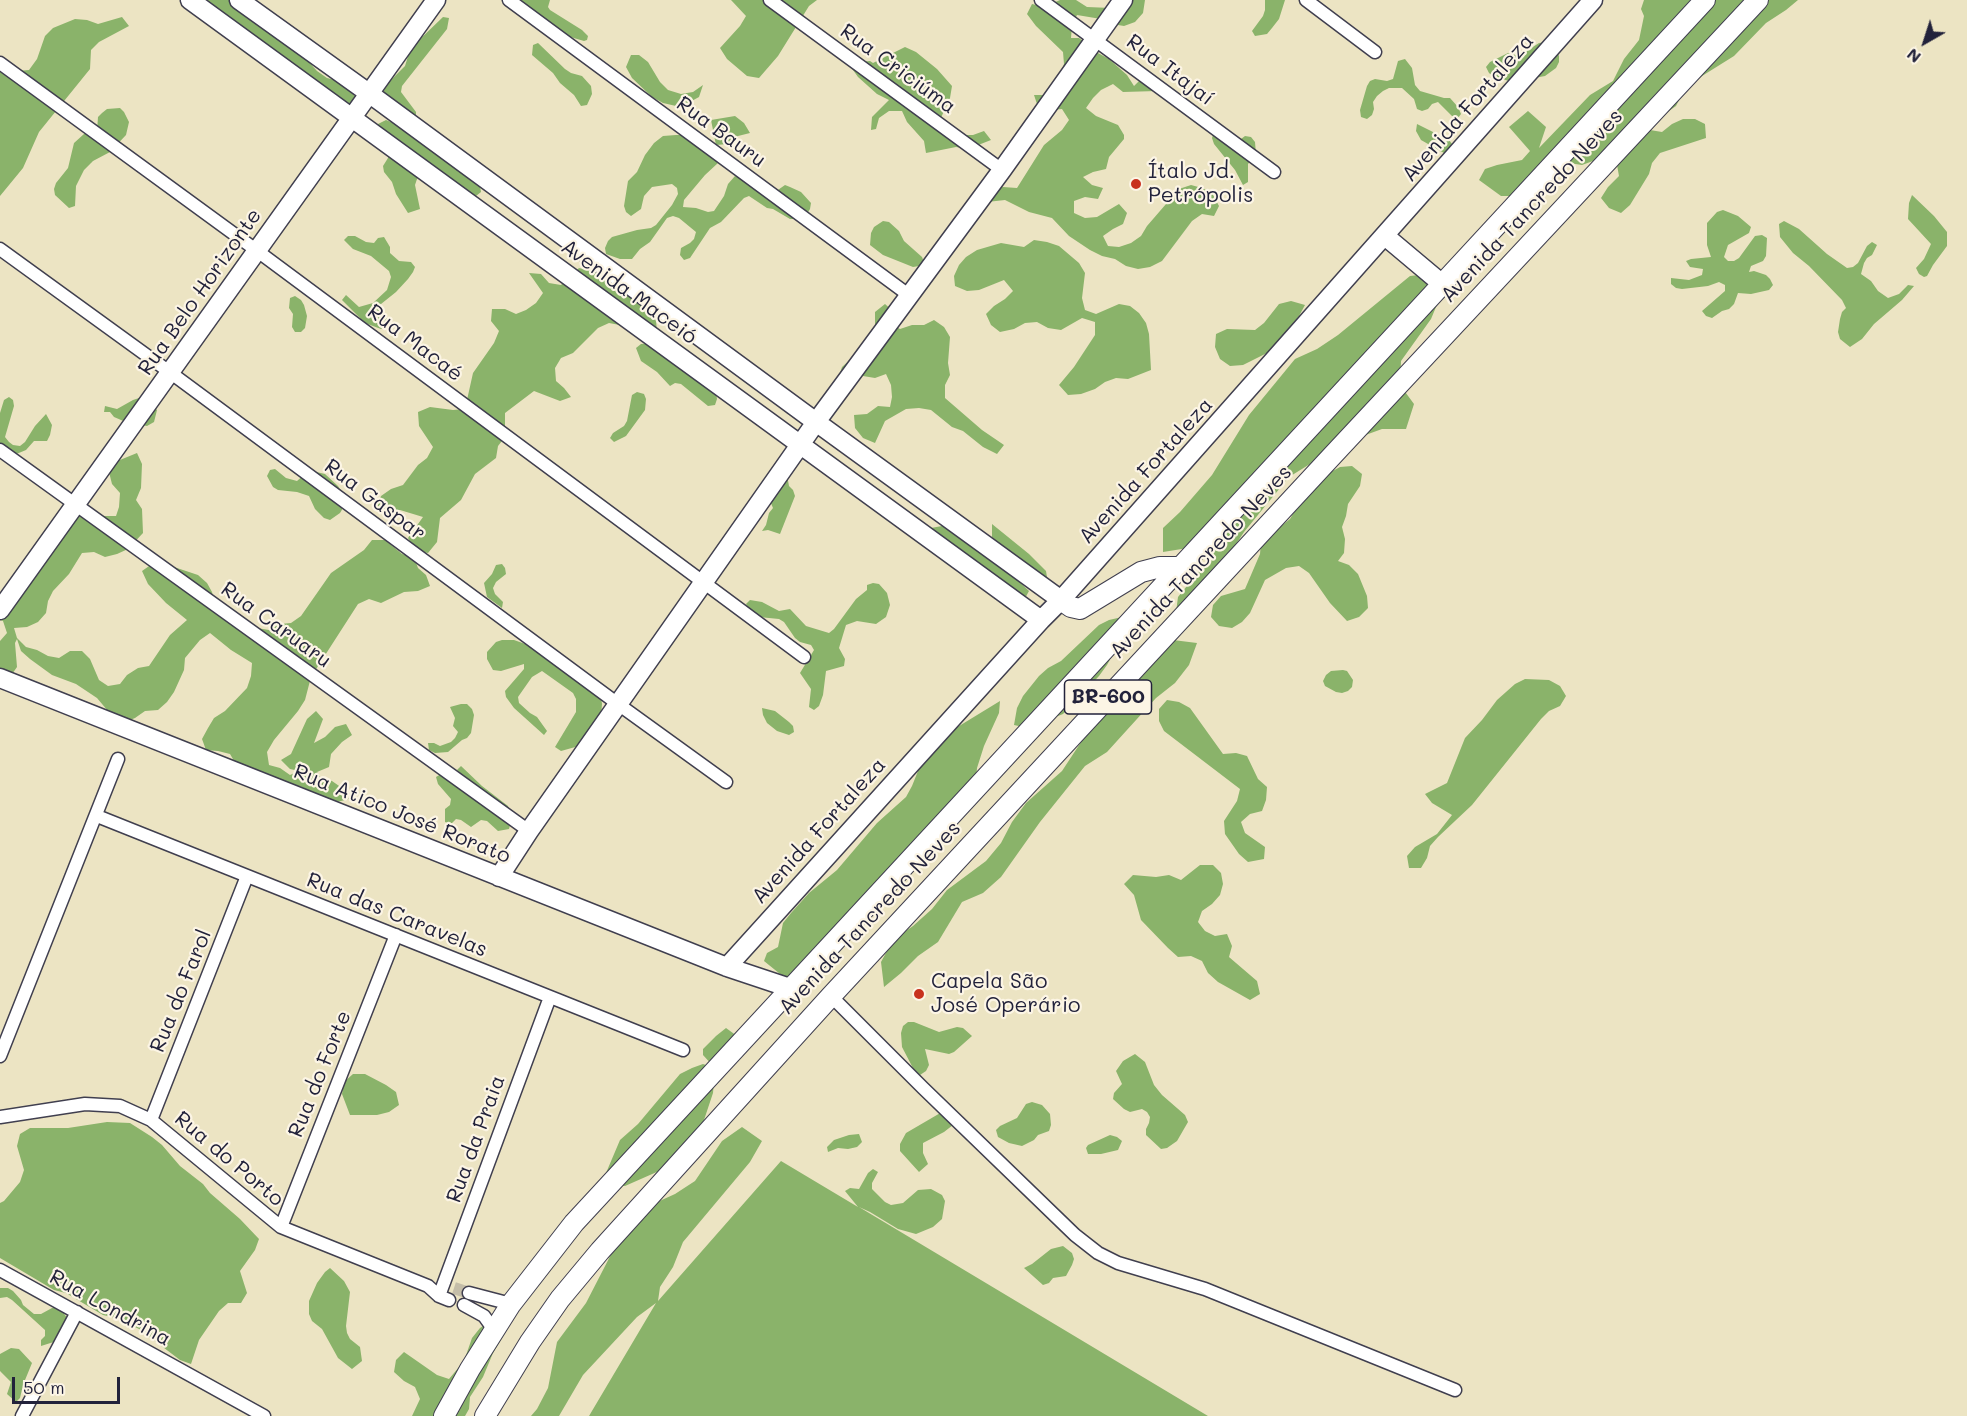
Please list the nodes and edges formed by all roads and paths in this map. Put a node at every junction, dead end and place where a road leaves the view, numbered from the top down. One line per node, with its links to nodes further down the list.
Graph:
1 (190, 0): 16 (street, Avenida Maceió)
2 (239, 0): 15 (street, Avenida Maceió)
3 (436, 0): 15 (street, Rua Belo Horizonte)
4 (509, 0): 23 (street, Rua Bauru)
5 (770, 0): 17 (street, Rua Criciúma)
6 (1041, 0): 12 (street, Rua Itajaí)
7 (1123, 0): 12 (street)
8 (1306, 0): 13 (street)
9 (1593, 0): 19 (street, Avenida Fortaleza)
10 (1705, 0): 22 (main road, Avenida Tancredo Neves / BR-600)
11 (1758, 0): 46 (main road, Avenida Tancredo Neves / BR-600)
12 (1095, 39): 17 (street); 18 (street, Rua Itajaí)
13 (1375, 52)
14 (0, 63): 21 (street, Rua Macaé)
15 (370, 94): 16 (street, Rua Belo Horizonte); 25 (street, Avenida Maceió)
16 (352, 118): 21 (street, Rua Belo Horizonte); 26 (street, Avenida Maceió)
17 (1002, 170): 23 (street)
18 (1274, 172)
19 (1385, 236): 22 (street); 31 (street, Avenida Fortaleza)
20 (0, 249): 24 (street, Rua Gaspar)
21 (256, 250): 24 (street, Rua Belo Horizonte); 30 (street, Rua Macaé)
22 (1441, 283): 29 (main road, Avenida Tancredo Neves / BR-600)
23 (910, 296): 25 (street)
24 (171, 373): 28 (street, Rua Belo Horizonte); 36 (street, Rua Gaspar)
25 (816, 422): 26 (street); 31 (street, Avenida Maceió)
26 (801, 445): 30 (street); 33 (street, Avenida Maceió)
27 (0, 450): 28 (street, Rua Caruaru)
28 (75, 505): 32 (street, Rua Belo Horizonte); 40 (street, Rua Caruaru)
29 (1179, 567): 31 (main road); 45 (main road, Avenida Tancredo Neves / BR-600)
30 (704, 581): 34 (street, Rua Macaé); 36 (street)
31 (1061, 600): 33 (street, Avenida Fortaleza)
32 (0, 610)
33 (1041, 620): 44 (street, Avenida Fortaleza)
34 (804, 657)
35 (0, 678): 42 (street, Rua Atico José Rorato)
36 (618, 704): 38 (street, Rua Gaspar); 40 (street)
37 (118, 759): 39 (street)
38 (726, 782)
39 (97, 816): 41 (street, Rua das Caravelas); 49 (street)
40 (529, 831): 42 (street)
41 (247, 876): 43 (street, Rua das Caravelas); 51 (street, Rua do Farol)
42 (499, 877): 44 (street, Rua Atico José Rorato)
43 (396, 935): 47 (street, Rua das Caravelas); 52 (street, Rua do Forte)
44 (727, 967): 45 (street, Rua Atico José Rorato)
45 (790, 988): 56 (main road, Avenida Tancredo Neves / BR-600)
46 (831, 996): 60 (street); 64 (main road, Avenida Tancredo Neves / BR-600)
47 (550, 997): 48 (street, Rua das Caravelas); 54 (street, Rua da Praia)
48 (683, 1050)
49 (0, 1056)
50 (0, 1117): 51 (street, Rua do Porto)
51 (151, 1120): 52 (street, Rua do Porto)
52 (281, 1227): 54 (street, Rua do Porto)
53 (0, 1270): 58 (street, Rua Londrina)
54 (446, 1292)
55 (469, 1293): 56 (street)
56 (511, 1304): 59 (main road, Avenida Tancredo Neves / BR-600)
57 (464, 1305): 59 (street)
58 (77, 1312): 61 (street); 62 (street, Rua Londrina)
59 (494, 1330): 63 (main road, Avenida Tancredo Neves / BR-600)
60 (1455, 1390)
61 (22, 1416)
62 (264, 1416)
63 (444, 1416)
64 (485, 1416)

